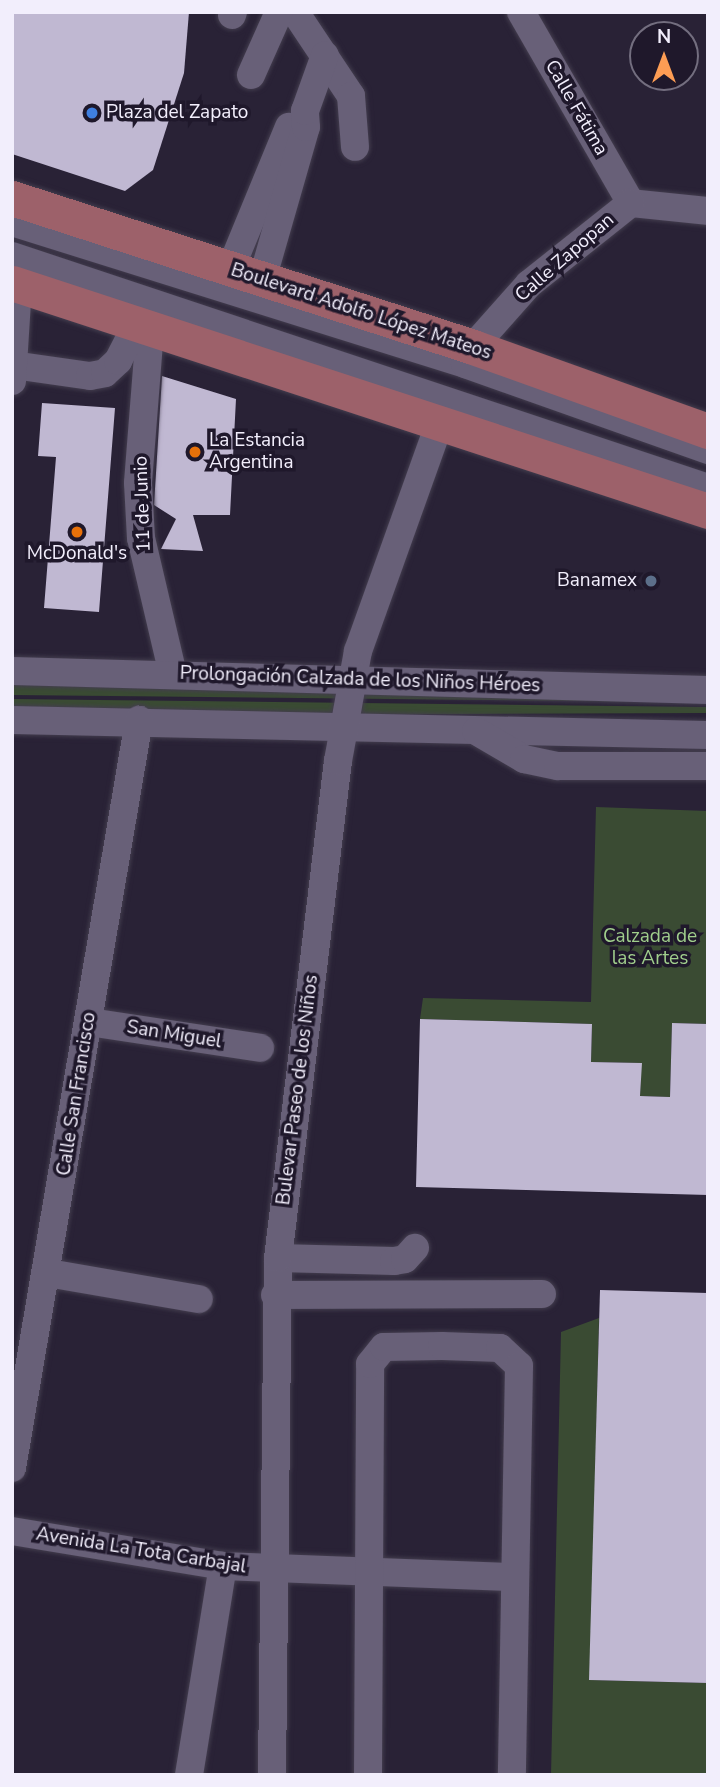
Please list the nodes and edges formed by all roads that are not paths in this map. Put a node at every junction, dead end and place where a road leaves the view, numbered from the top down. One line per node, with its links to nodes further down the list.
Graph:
1 (279, 12): 5 (street)
2 (295, 12): 4 (street)
3 (521, 12): 8 (street, Calle Fátima)
4 (325, 55): 6 (street); 12 (street)
5 (251, 75)
6 (355, 147)
7 (12, 198): 12 (main road, Boulevard Adolfo López Mateos)
8 (631, 203): 9 (street); 14 (street, Calle Zapopan)
9 (708, 211)
10 (12, 222): 18 (street)
11 (14, 274): 13 (main road); 15 (street); 19 (street)
12 (246, 275): 14 (main road, Boulevard Adolfo López Mateos)
13 (143, 328): 15 (street); 16 (main road); 22 (street, 11 de Junio)
14 (473, 347): 17 (main road, Boulevard Adolfo López Mateos)
15 (13, 375)
16 (440, 422): 20 (main road); 23 (street, Bulevar Paseo de los Niños)
17 (708, 431)
18 (708, 450)
19 (708, 488)
20 (708, 511)
21 (12, 671): 22 (street, Prolongación Calzada de los Niños Héroes)
22 (173, 674): 23 (street, Prolongación Calzada de los Niños Héroes)
23 (351, 678): 24 (street, Prolongación Calzada de los Niños Héroes); 27 (street, Bulevar Paseo de los Niños)
24 (708, 690)
25 (12, 720): 26 (street)
26 (139, 720): 27 (street); 31 (street, Calle San Francisco)
27 (343, 724): 28 (street); 34 (street, Bulevar Paseo de los Niños)
28 (473, 729): 29 (street); 30 (street)
29 (708, 735)
30 (708, 766)
31 (89, 1021): 32 (street, San Miguel); 35 (street, Calle San Francisco)
32 (260, 1048)
33 (415, 1248): 34 (street)
34 (278, 1258): 37 (street, Bulevar Paseo de los Niños)
35 (48, 1272): 38 (street); 39 (street, Calle San Francisco)
36 (542, 1294): 37 (street)
37 (275, 1295): 42 (street, Bulevar Paseo de los Niños)
38 (199, 1299)
39 (12, 1468)
40 (12, 1531): 41 (street, Avenida La Tota Carbajal)
41 (223, 1566): 42 (street, Avenida La Tota Carbajal); 45 (street)
42 (271, 1570): 43 (street, Avenida La Tota Carbajal); 46 (street, Bulevar Paseo de los Niños)
43 (370, 1574): 44 (street, Avenida La Tota Carbajal); 44 (street); 47 (street)
44 (515, 1577): 48 (street)
45 (189, 1775)
46 (272, 1775)
47 (369, 1775)
48 (512, 1775)

